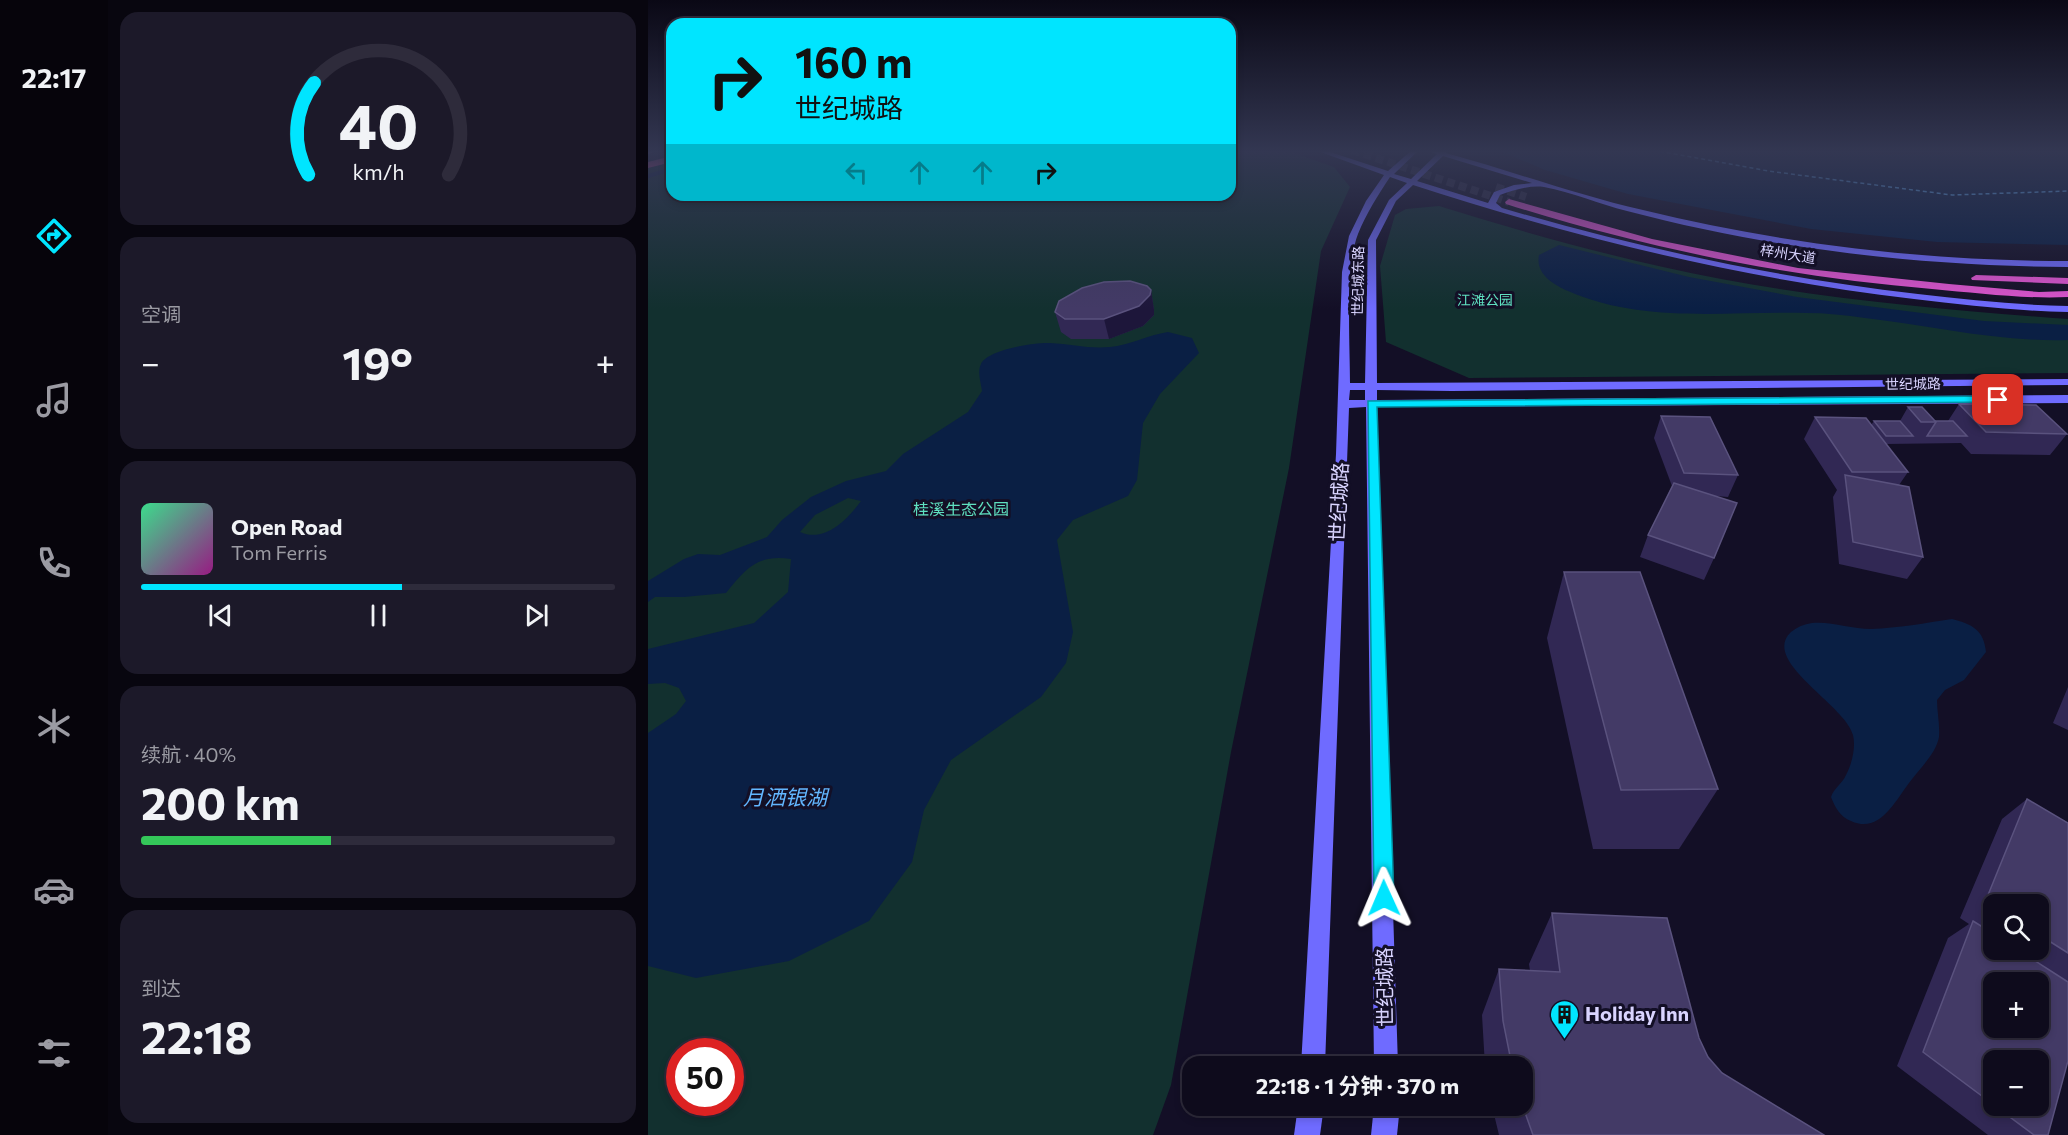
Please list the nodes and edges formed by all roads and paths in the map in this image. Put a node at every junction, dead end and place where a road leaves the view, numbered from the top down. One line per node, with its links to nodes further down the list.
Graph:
1 (1369, 203): 14 (main road, 世纪城东路)
2 (1391, 203): 15 (main road, 世纪城东路)
3 (1474, 203): 8 (main road)
4 (1493, 203): 8 (main road)
5 (1512, 203): 11 (highway, 梓州大道)
6 (1546, 203): 10 (highway, 梓州大道)
7 (1607, 203): 9 (main road)
8 (1504, 213): 12 (main road)
9 (2068, 264)
10 (2068, 281)
11 (2068, 294)
12 (2068, 309)
13 (2068, 382): 15 (main road, 世纪城路)
14 (1343, 395): 15 (main road, 世纪城路); 15 (main road, 世纪城路); 17 (main road, 世纪城路)
15 (1372, 395): 16 (main road, 世纪城路); 18 (main road, 世纪城路)
16 (2068, 399)
17 (1313, 1056)
18 (1386, 1056)
19 (1310, 1116): 21 (main road)
20 (1386, 1116): 22 (main road)
21 (1307, 1135)
22 (1384, 1135)

